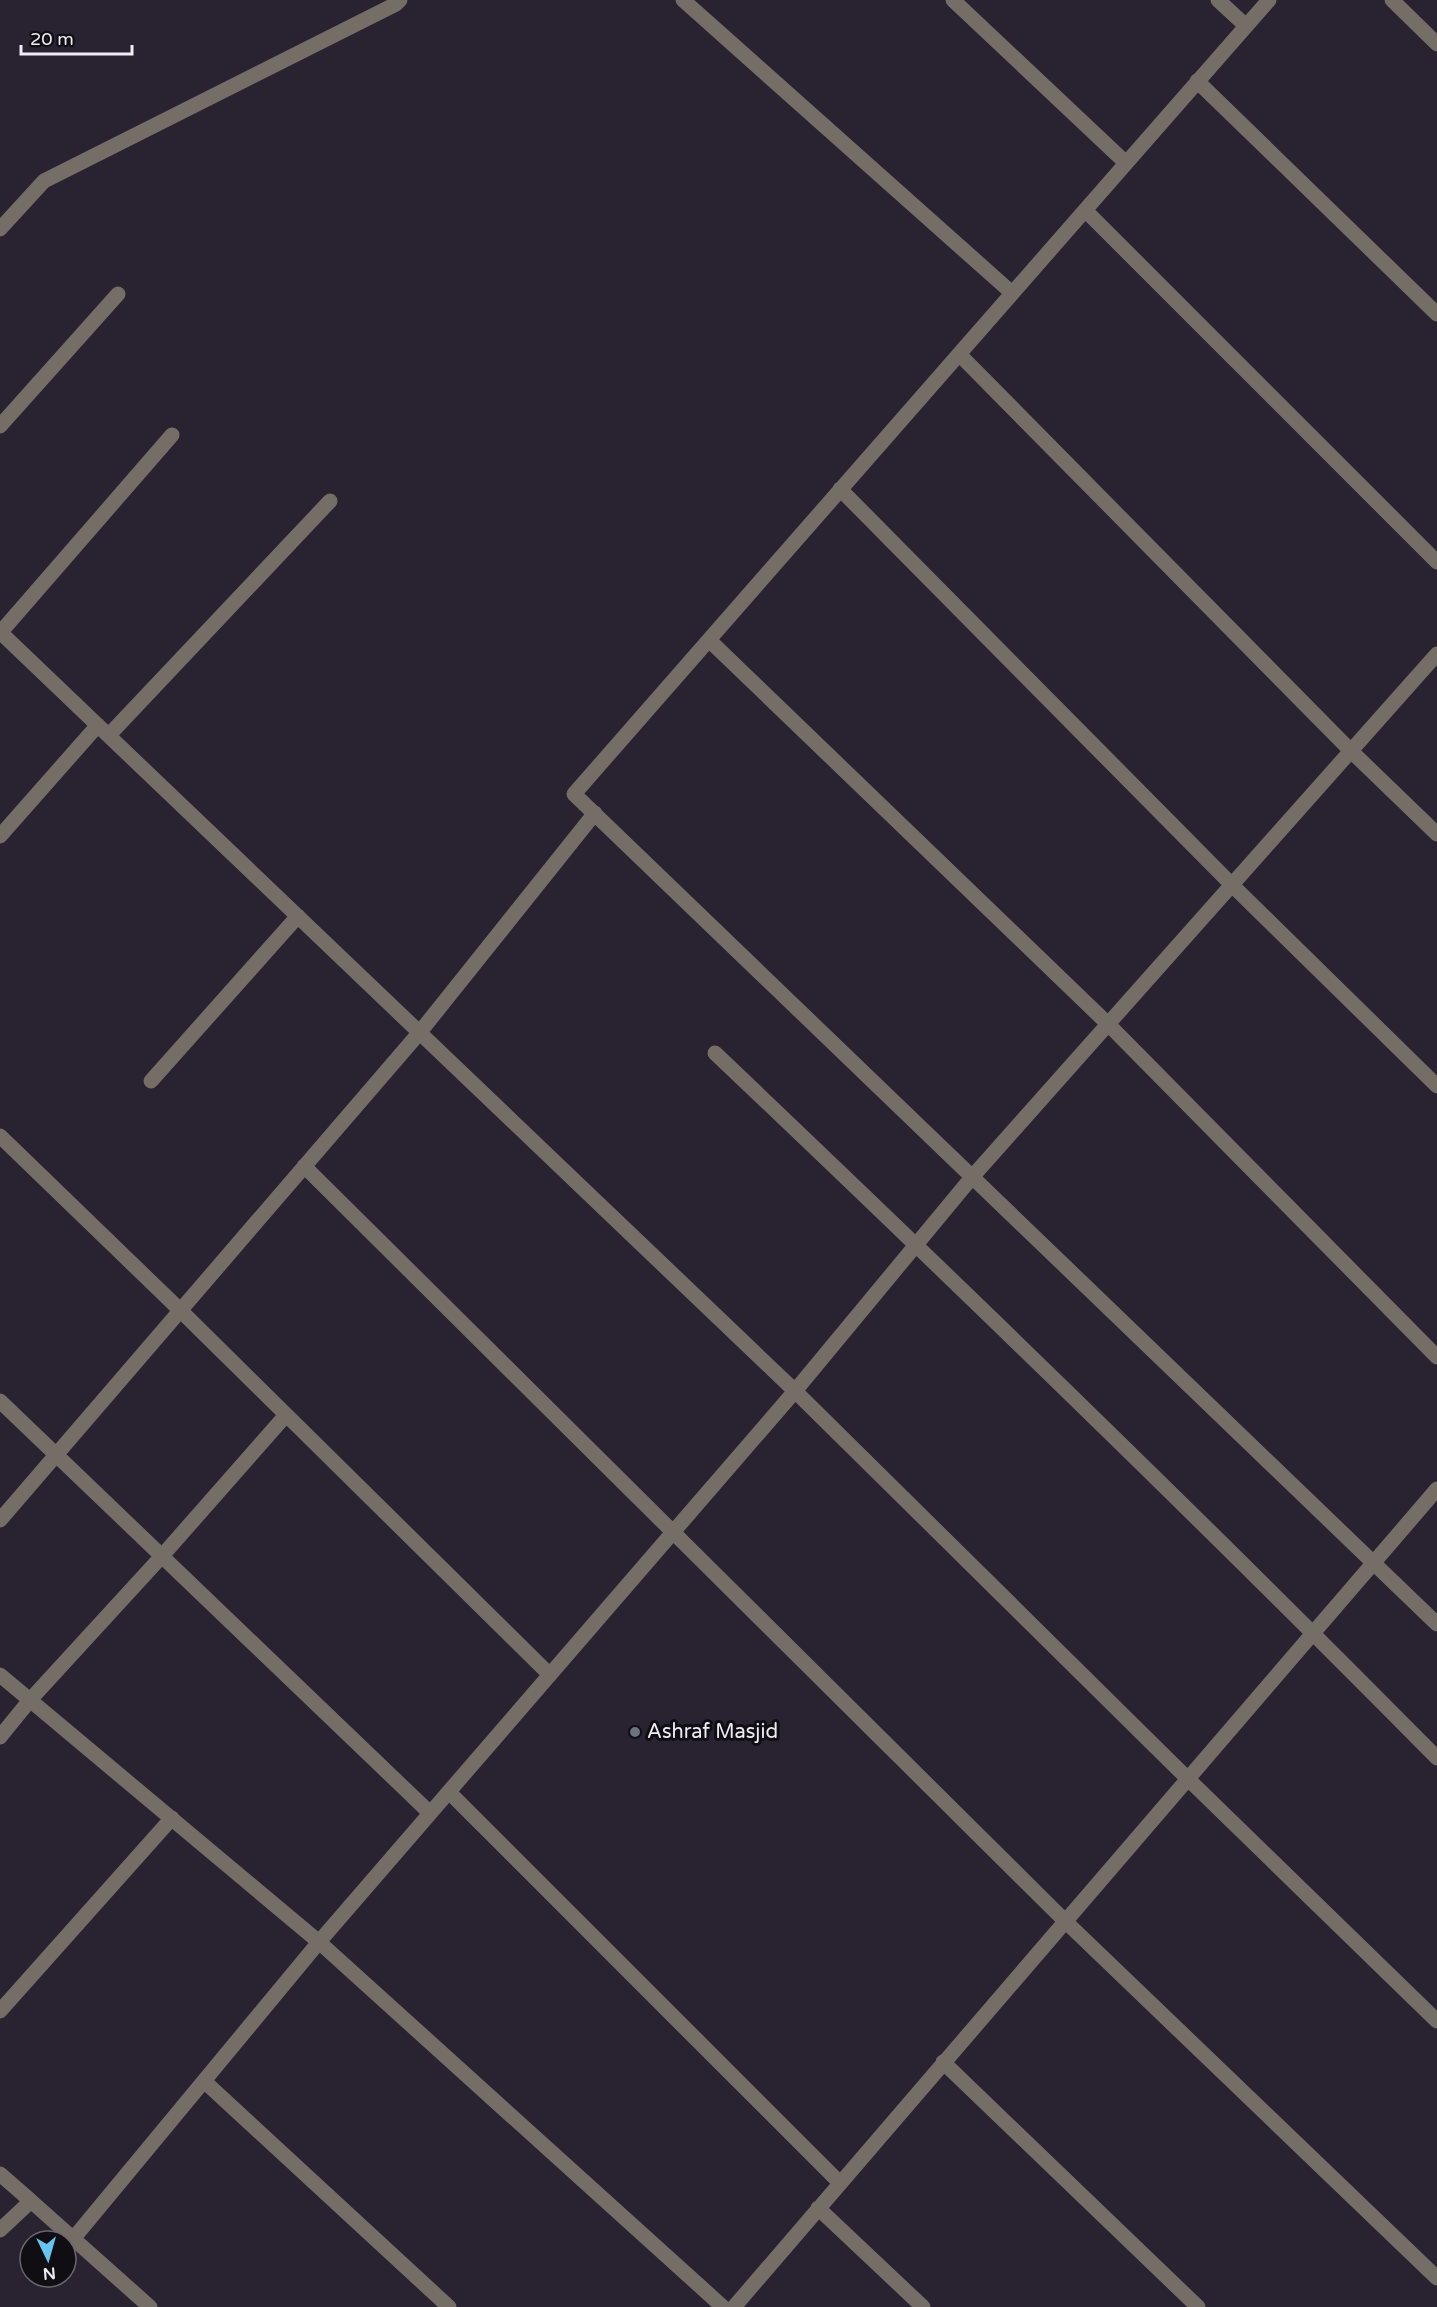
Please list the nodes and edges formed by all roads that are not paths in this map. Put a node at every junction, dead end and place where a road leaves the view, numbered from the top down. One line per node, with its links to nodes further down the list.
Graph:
1 (400, 0): 12 (street)
2 (683, 0): 13 (street)
3 (953, 0): 10 (street)
4 (1218, 0): 7 (street)
5 (1269, 0): 7 (street)
6 (1392, 0): 8 (street)
7 (1246, 26): 9 (street)
8 (1437, 44)
9 (1197, 81): 10 (street); 15 (street)
10 (1126, 163): 11 (street)
11 (1085, 210): 13 (street); 21 (street)
12 (0, 229)
13 (1012, 293): 16 (street)
14 (118, 294): 17 (street)
15 (1437, 314)
16 (959, 354): 19 (street); 26 (street)
17 (0, 426)
18 (172, 435): 22 (street)
19 (840, 489): 23 (street); 30 (street)
20 (330, 501): 25 (street)
21 (1437, 562)
22 (0, 633): 25 (street)
23 (709, 640): 27 (street); 32 (street)
24 (1437, 654): 26 (street)
25 (103, 730): 29 (street); 31 (street)
26 (1351, 751): 28 (street); 30 (street)
27 (595, 813): 33 (street); 39 (street)
28 (1437, 834)
29 (0, 836)
30 (1232, 885): 32 (street); 36 (street)
31 (298, 916): 33 (street); 35 (street)
32 (1108, 1024): 39 (street); 42 (street)
33 (420, 1032): 38 (street); 43 (street)
34 (715, 1053): 40 (street)
35 (151, 1081)
36 (1437, 1086)
37 (0, 1136): 41 (street)
38 (304, 1166): 41 (street); 49 (street)
39 (973, 1176): 40 (street); 51 (street)
40 (916, 1245): 43 (street); 53 (street)
41 (180, 1310): 45 (street); 46 (street)
42 (1437, 1357)
43 (795, 1391): 49 (street); 59 (street)
44 (0, 1401): 46 (street)
45 (286, 1415): 50 (street); 55 (street)
46 (56, 1455): 48 (street); 50 (street)
47 (1437, 1489): 51 (street)
48 (0, 1520)
49 (673, 1533): 55 (street); 63 (street)
50 (162, 1556): 56 (street); 61 (street)
51 (1373, 1561): 52 (street); 53 (street)
52 (1437, 1624)
53 (1312, 1632): 58 (street); 59 (street)
54 (0, 1675): 56 (street)
55 (550, 1675): 60 (street)
56 (30, 1700): 57 (street); 62 (street)
57 (0, 1737)
58 (1437, 1758)
59 (1187, 1778): 63 (street); 66 (street)
60 (449, 1792): 61 (street); 70 (street)
61 (430, 1813): 64 (street)
62 (172, 1818): 64 (street); 65 (street)
63 (1065, 1921): 67 (street); 77 (street)
64 (320, 1942): 68 (street); 80 (street)
65 (0, 2011)
66 (1437, 2021)
67 (943, 2062): 70 (street); 83 (street)
68 (204, 2080): 75 (street); 79 (street)
69 (0, 2174): 71 (street)
70 (840, 2183): 72 (street)
71 (31, 2201): 73 (street); 74 (street)
72 (818, 2208): 81 (street); 82 (street)
73 (62, 2229)
74 (0, 2230)
75 (78, 2233)
76 (78, 2243): 78 (street)
77 (1437, 2278)
78 (150, 2307)
79 (449, 2307)
80 (723, 2307)
81 (734, 2307)
82 (923, 2307)
83 (1198, 2307)

